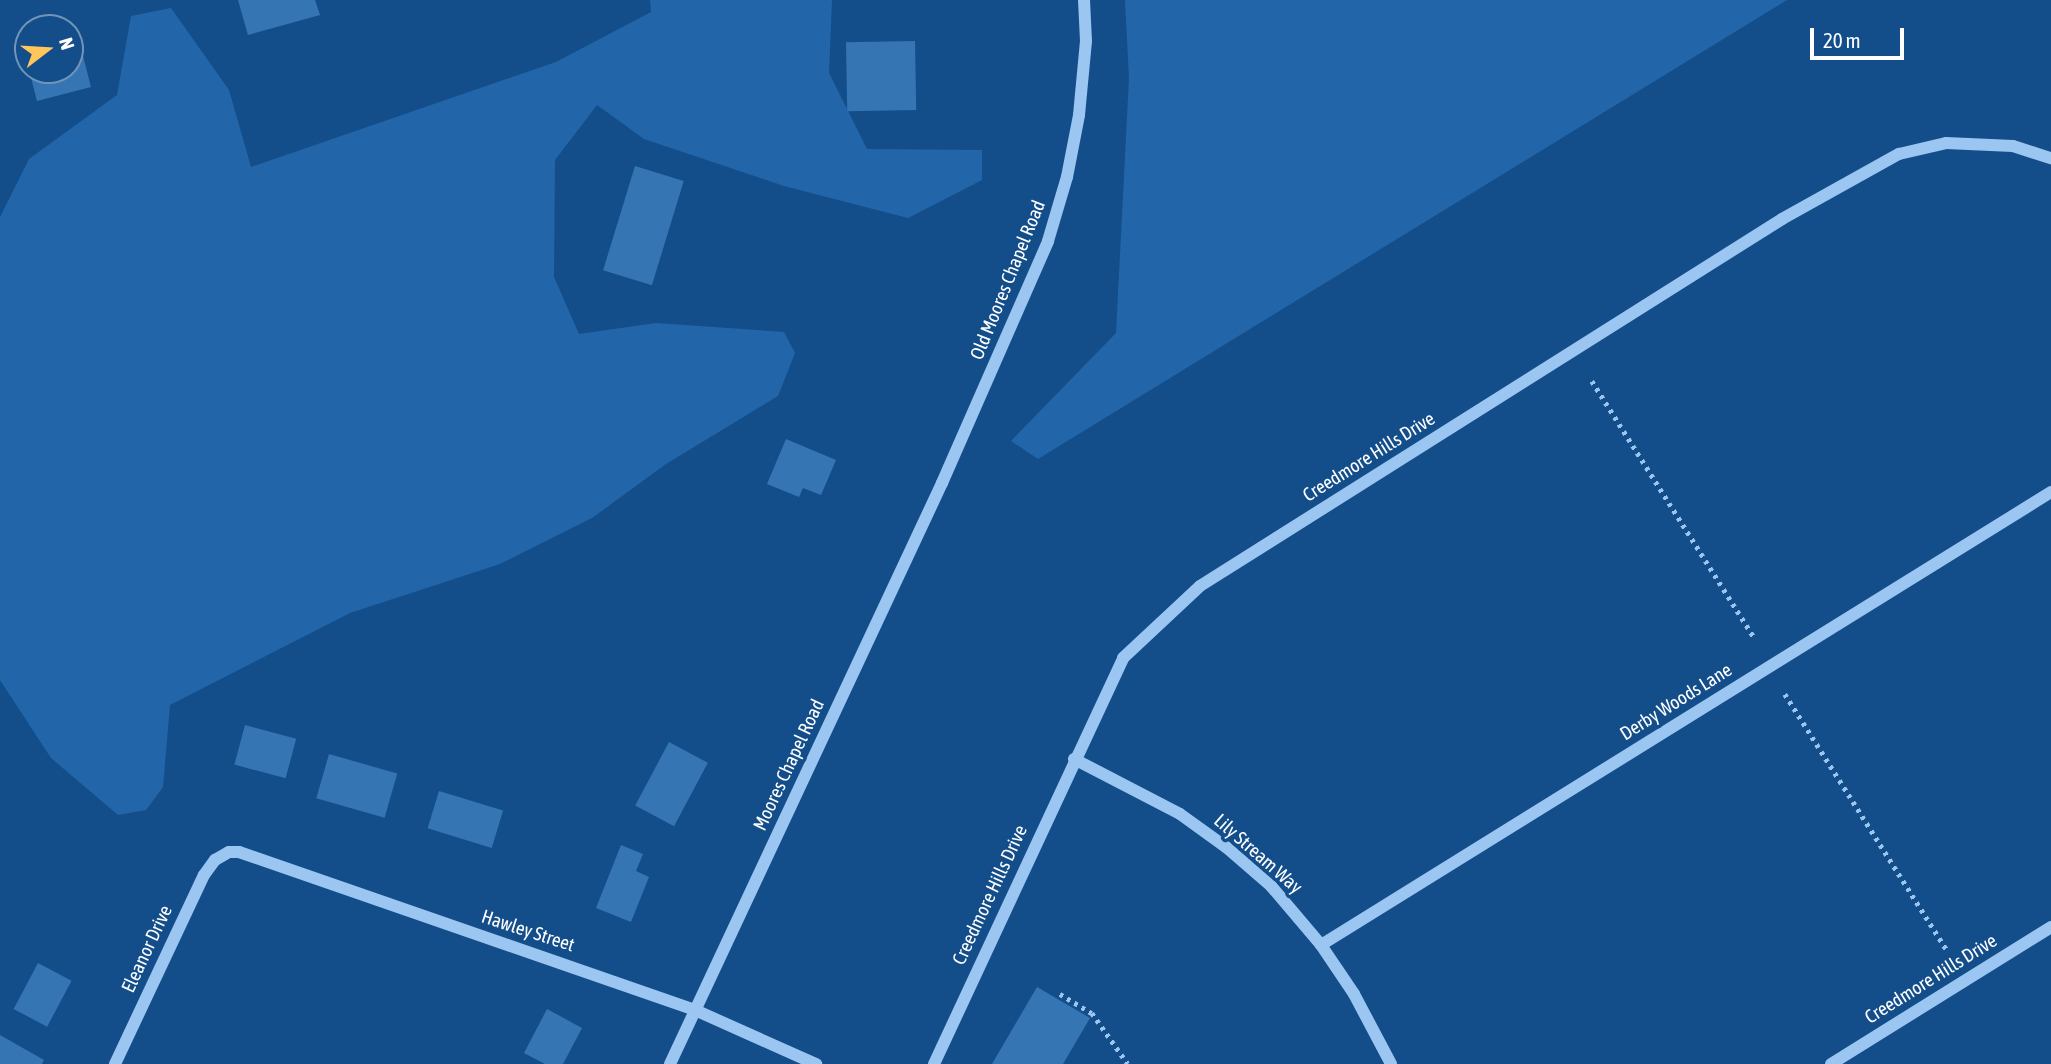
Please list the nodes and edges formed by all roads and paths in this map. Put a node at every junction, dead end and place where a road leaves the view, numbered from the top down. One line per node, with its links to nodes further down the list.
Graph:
1 (1084, 0): 4 (street, Old Moores Chapel Road)
2 (2051, 158): 8 (street, Creedmore Hills Drive)
3 (1592, 382): 6 (path)
4 (942, 483): 14 (street, Moores Chapel Road)
5 (2051, 492): 11 (street, Derby Woods Lane)
6 (1753, 636)
7 (1785, 694): 12 (path)
8 (1074, 759): 11 (street, Lily Stream Way); 18 (street, Creedmore Hills Drive)
9 (222, 854): 14 (street, Hawley Street); 15 (street, Eleanor Drive)
10 (2051, 927): 21 (street, Creedmore Hills Drive)
11 (1321, 945): 20 (street, Lily Stream Way)
12 (1947, 949)
13 (1060, 995): 19 (path)
14 (695, 1010): 16 (street, Moores Chapel Road); 17 (street, Hawley Street)
15 (115, 1064)
16 (670, 1064)
17 (816, 1064)
18 (934, 1064)
19 (1128, 1064)
20 (1391, 1064)
21 (1831, 1064)

